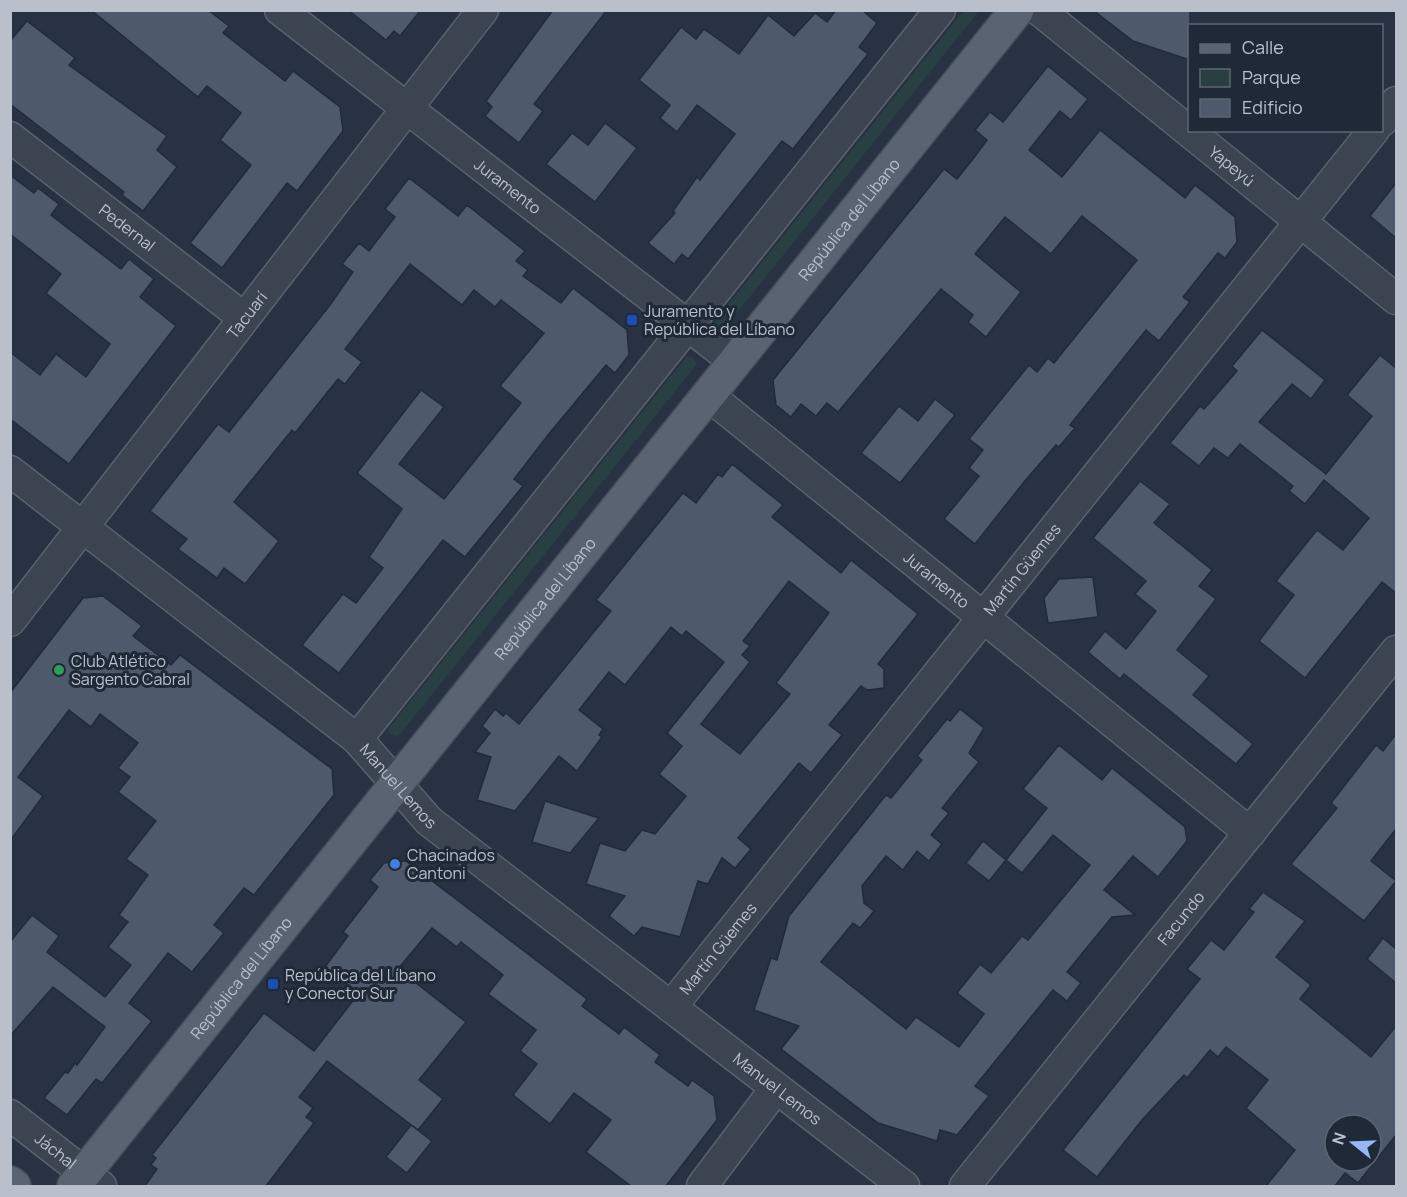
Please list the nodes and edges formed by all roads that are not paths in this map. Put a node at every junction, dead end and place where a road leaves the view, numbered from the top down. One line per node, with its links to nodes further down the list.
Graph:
1 (280, 10): 7 (street, Juramento)
2 (483, 10): 7 (street, Tacuarí)
3 (940, 10): 16 (street)
4 (1017, 10): 17 (main road, República del Líbano)
5 (1039, 10): 9 (street, Yapeyú)
6 (1396, 102): 8 (street)
7 (407, 108): 15 (street, Tacuarí); 16 (street, Juramento)
8 (1383, 120)
9 (1188, 131)
10 (1190, 132): 13 (street, Yapeyú)
11 (1372, 132): 13 (street, Martín Güemes)
12 (10, 137): 15 (street, Pedernal)
13 (1301, 222): 14 (street, Yapeyú); 21 (street, Martín Güemes)
14 (1396, 299)
15 (244, 318): 20 (street, Tacuarí)
16 (688, 326): 17 (street, Juramento); 24 (street)
17 (735, 362): 18 (main road, República del Líbano)
18 (708, 395): 21 (street, Juramento); 25 (main road, República del Líbano)
19 (10, 471): 20 (street, Manuel Lemos)
20 (83, 527): 22 (street, Tacuarí); 24 (street, Manuel Lemos)
21 (983, 618): 26 (street, Juramento); 27 (street, Martín Güemes)
22 (10, 621)
23 (1396, 651): 26 (street, Facundo)
24 (357, 739): 25 (street, Manuel Lemos)
25 (396, 784): 27 (street, Manuel Lemos); 30 (main road, República del Líbano)
26 (1250, 833): 35 (street, Facundo)
27 (671, 1008): 28 (street, Manuel Lemos)
28 (776, 1088): 33 (street); 34 (street, Manuel Lemos)
29 (10, 1115): 30 (street, Jáchal)
30 (86, 1182)
31 (10, 1184): 32 (main road)
32 (14, 1186)
33 (702, 1186)
34 (904, 1186)
35 (965, 1186)

